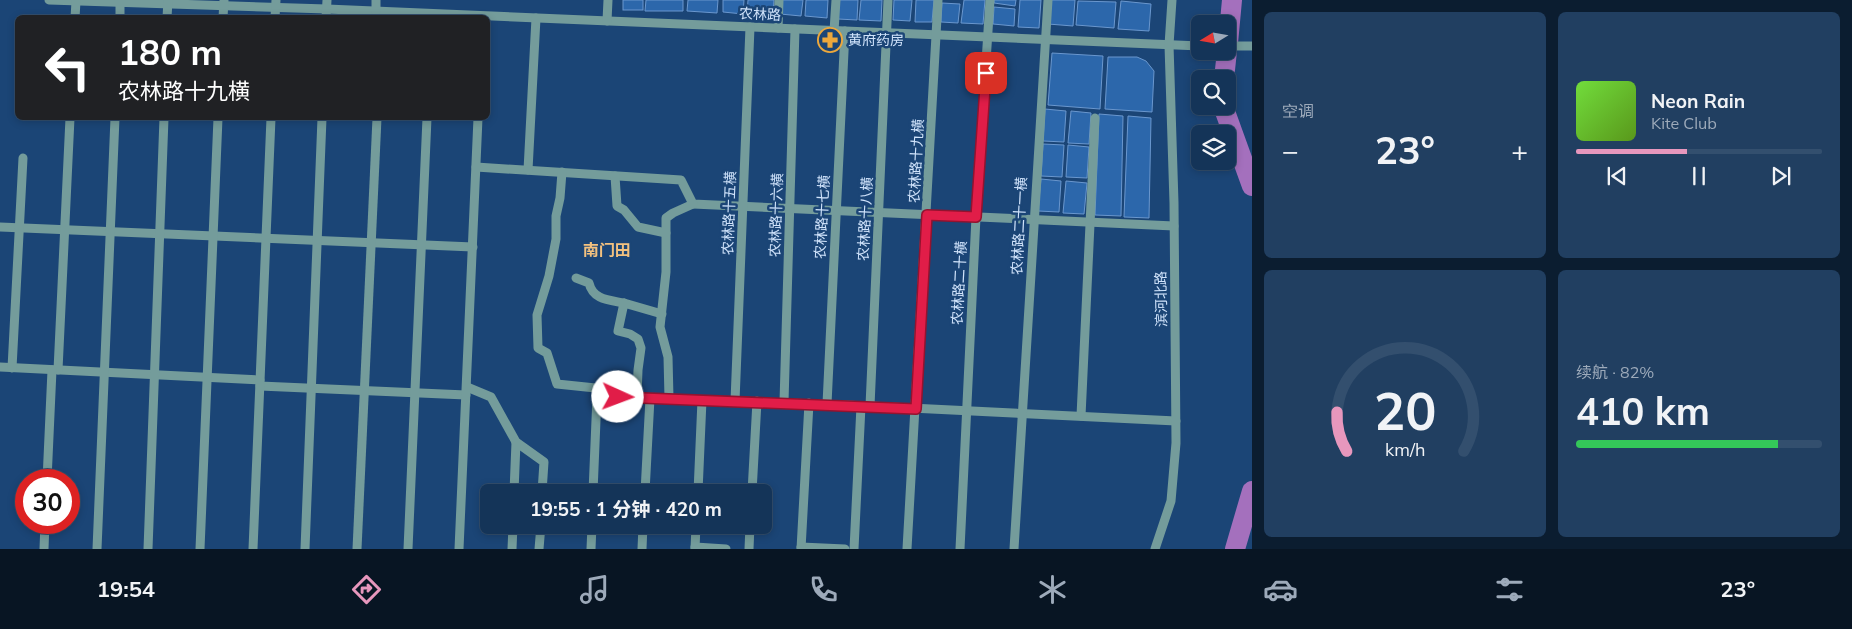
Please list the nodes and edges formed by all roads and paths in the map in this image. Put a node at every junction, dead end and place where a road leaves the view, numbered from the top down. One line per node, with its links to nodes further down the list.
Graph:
1 (49, 0): 11 (street, 农林路)
2 (376, 0): 17 (street)
3 (608, 0): 24 (street)
4 (779, 0): 26 (street)
5 (836, 0): 28 (street)
6 (888, 0): 30 (street, 农林路十八横)
7 (938, 0): 31 (street, 农林路十九横)
8 (990, 0): 32 (street, 农林路二十横)
9 (1048, 0): 33 (street, 农林路二十一横)
10 (1172, 0): 34 (street, 滨河北路)
11 (76, 1): 12 (street, 农林路); 18 (street)
12 (120, 1): 13 (street, 农林路); 19 (street)
13 (168, 2): 14 (street, 农林路); 20 (street)
14 (224, 3): 15 (street, 农林路)
15 (276, 4): 16 (street, 农林路)
16 (327, 9): 17 (street, 农林路)
17 (380, 13): 21 (street, 农林路)
18 (75, 15)
19 (120, 15)
20 (168, 15)
21 (415, 15)
22 (490, 17): 23 (street, 农林路)
23 (536, 18): 24 (street, 农林路); 50 (street)
24 (607, 21): 25 (street, 农林路)
25 (750, 27): 26 (street, 农林路); 54 (street, 农林路十五横)
26 (778, 28): 27 (street, 农林路)
27 (795, 29): 28 (street, 农林路); 55 (street, 农林路十六横)
28 (834, 31): 29 (street, 农林路)
29 (845, 31): 30 (street, 农林路); 56 (street, 农林路十七横)
30 (887, 33): 31 (street, 农林路); 57 (street, 农林路十八横)
31 (937, 35): 32 (street, 农林路); 58 (street, 农林路十九横)
32 (988, 37): 33 (street, 农林路); 59 (street, 农林路二十横)
33 (1045, 40): 34 (street, 农林路); 60 (street, 农林路二十一横)
34 (1169, 45): 35 (street, 农林路); 62 (street, 滨河北路)
35 (1191, 46)
36 (1236, 46): 37 (street)
37 (1252, 46)
38 (1095, 118): 61 (street)
39 (70, 120): 65 (street)
40 (115, 120): 66 (street)
41 (164, 120): 68 (street)
42 (218, 120): 69 (street)
43 (271, 120): 70 (street)
44 (322, 120): 71 (street)
45 (377, 120): 72 (street)
46 (427, 120): 73 (street)
47 (478, 120): 49 (street)
48 (23, 158): 64 (street)
49 (476, 167): 50 (street); 74 (street)
50 (528, 170): 51 (street)
51 (562, 172): 52 (street); 89 (street)
52 (615, 176): 53 (street); 67 (street)
53 (693, 204): 54 (street); 67 (street)
54 (744, 206): 55 (street); 94 (street, 农林路十五横)
55 (790, 209): 56 (street); 96 (street, 农林路十六横)
56 (836, 211): 57 (street); 98 (street, 农林路十七横)
57 (879, 213): 58 (street); 99 (street, 农林路十八横)
58 (927, 215): 59 (street); 100 (street, 农林路十九横)
59 (976, 217): 60 (street); 101 (street, 农林路二十横)
60 (1034, 220): 61 (street); 102 (street, 农林路二十一横)
61 (1090, 223): 62 (street); 103 (street)
62 (1174, 226): 104 (street, 滨河北路)
63 (0, 227): 64 (street)
64 (19, 228): 65 (street); 79 (street)
65 (65, 230): 66 (street); 80 (street)
66 (110, 232): 68 (street); 81 (street)
67 (666, 233): 77 (street)
68 (159, 234): 69 (street); 82 (street)
69 (213, 236): 70 (street); 83 (street)
70 (266, 238): 71 (street); 84 (street)
71 (317, 240): 72 (street); 85 (street)
72 (372, 242): 73 (street); 86 (street)
73 (422, 245): 74 (street); 88 (street)
74 (473, 247): 87 (street)
75 (576, 278): 76 (street)
76 (624, 303): 77 (street); 90 (street)
77 (662, 314): 92 (street)
78 (0, 367): 79 (street)
79 (12, 368): 80 (street)
80 (55, 370): 81 (street); 106 (street)
81 (104, 372): 82 (street); 123 (street)
82 (154, 375): 83 (street); 124 (street)
83 (207, 378): 84 (street); 125 (street)
84 (260, 383): 85 (street); 126 (street)
85 (311, 388): 86 (street); 127 (street)
86 (364, 390): 88 (street); 128 (street)
87 (466, 391): 88 (street); 105 (street); 130 (street)
88 (415, 393): 129 (street)
89 (618, 397): 90 (street); 109 (street)
90 (637, 397): 91 (street)
91 (650, 398): 92 (street); 110 (street)
92 (669, 398): 93 (street)
93 (702, 400): 94 (street); 111 (street)
94 (735, 401): 95 (street)
95 (756, 401): 96 (street); 112 (street)
96 (784, 402): 97 (street)
97 (808, 404): 98 (street); 121 (street)
98 (827, 404): 99 (street)
99 (866, 406): 100 (street); 138 (street, 农林路十八横)
100 (916, 409): 101 (street); 139 (street, 农林路十九横)
101 (967, 411): 102 (street); 140 (street, 农林路二十横)
102 (1022, 414): 103 (street); 141 (street, 农林路二十一横)
103 (1080, 416): 104 (street)
104 (1176, 421): 142 (street, 滨河北路)
105 (516, 442): 107 (street); 108 (street)
106 (48, 469)
107 (514, 484)
108 (543, 484)
109 (593, 484)
110 (645, 484)
111 (698, 484)
112 (752, 484)
113 (45, 534): 122 (street)
114 (513, 534): 131 (street)
115 (541, 534): 132 (street)
116 (592, 534): 133 (street)
117 (643, 534): 134 (street)
118 (696, 534): 120 (street)
119 (750, 534): 136 (street)
120 (695, 548): 135 (street)
121 (801, 548): 137 (street)
122 (44, 549)
123 (96, 549)
124 (148, 549)
125 (200, 549)
126 (252, 549)
127 (305, 549)
128 (357, 549)
129 (408, 549)
130 (460, 549)
131 (512, 549)
132 (540, 549)
133 (591, 549)
134 (642, 549)
135 (726, 549)
136 (749, 549)
137 (845, 549)
138 (854, 549)
139 (907, 549)
140 (960, 549)
141 (1014, 549)
142 (1155, 549)

